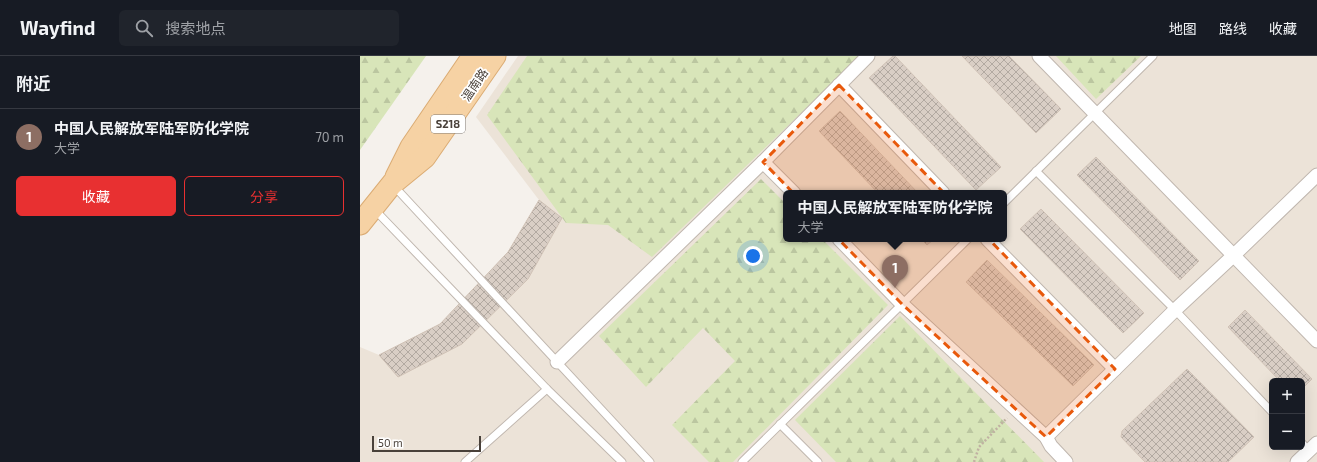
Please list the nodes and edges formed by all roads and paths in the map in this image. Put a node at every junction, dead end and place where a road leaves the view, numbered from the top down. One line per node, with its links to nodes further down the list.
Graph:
1 (473, 56): 11 (main road, 温南路 / S218)
2 (495, 56): 11 (main road, 温南路 / S218)
3 (868, 56): 6 (street)
4 (1039, 56): 7 (street)
5 (1153, 56): 7 (lane)
6 (839, 85): 8 (street); 13 (street)
7 (1095, 113): 9 (lane); 20 (street)
8 (764, 162): 12 (street); 24 (street)
9 (1036, 171): 14 (lane); 22 (lane)
10 (1317, 175): 20 (street)
11 (392, 184): 15 (main road, 温南路 / S218); 24 (lane)
12 (791, 190)
13 (940, 190)
14 (1007, 200)
15 (373, 208): 16 (main road, 温南路 / S218); 26 (lane)
16 (360, 224)
17 (842, 242): 21 (street)
18 (965, 242): 21 (lane)
19 (990, 242): 25 (street)
20 (1233, 256): 22 (street); 23 (street)
21 (902, 304): 27 (street); 29 (lane)
22 (1175, 310): 25 (street); 28 (lane)
23 (1317, 340)
24 (557, 362): 34 (lane)
25 (1115, 369): 30 (street)
26 (547, 389): 32 (lane); 33 (lane)
27 (1016, 409): 30 (street); 37 (path)
28 (1269, 409)
29 (780, 424): 35 (lane); 36 (lane)
30 (1046, 438): 38 (street)
31 (1311, 449): 39 (street)
32 (465, 462)
33 (622, 462)
34 (650, 462)
35 (742, 462)
36 (818, 462)
37 (974, 462)
38 (1066, 462)
39 (1297, 462)

